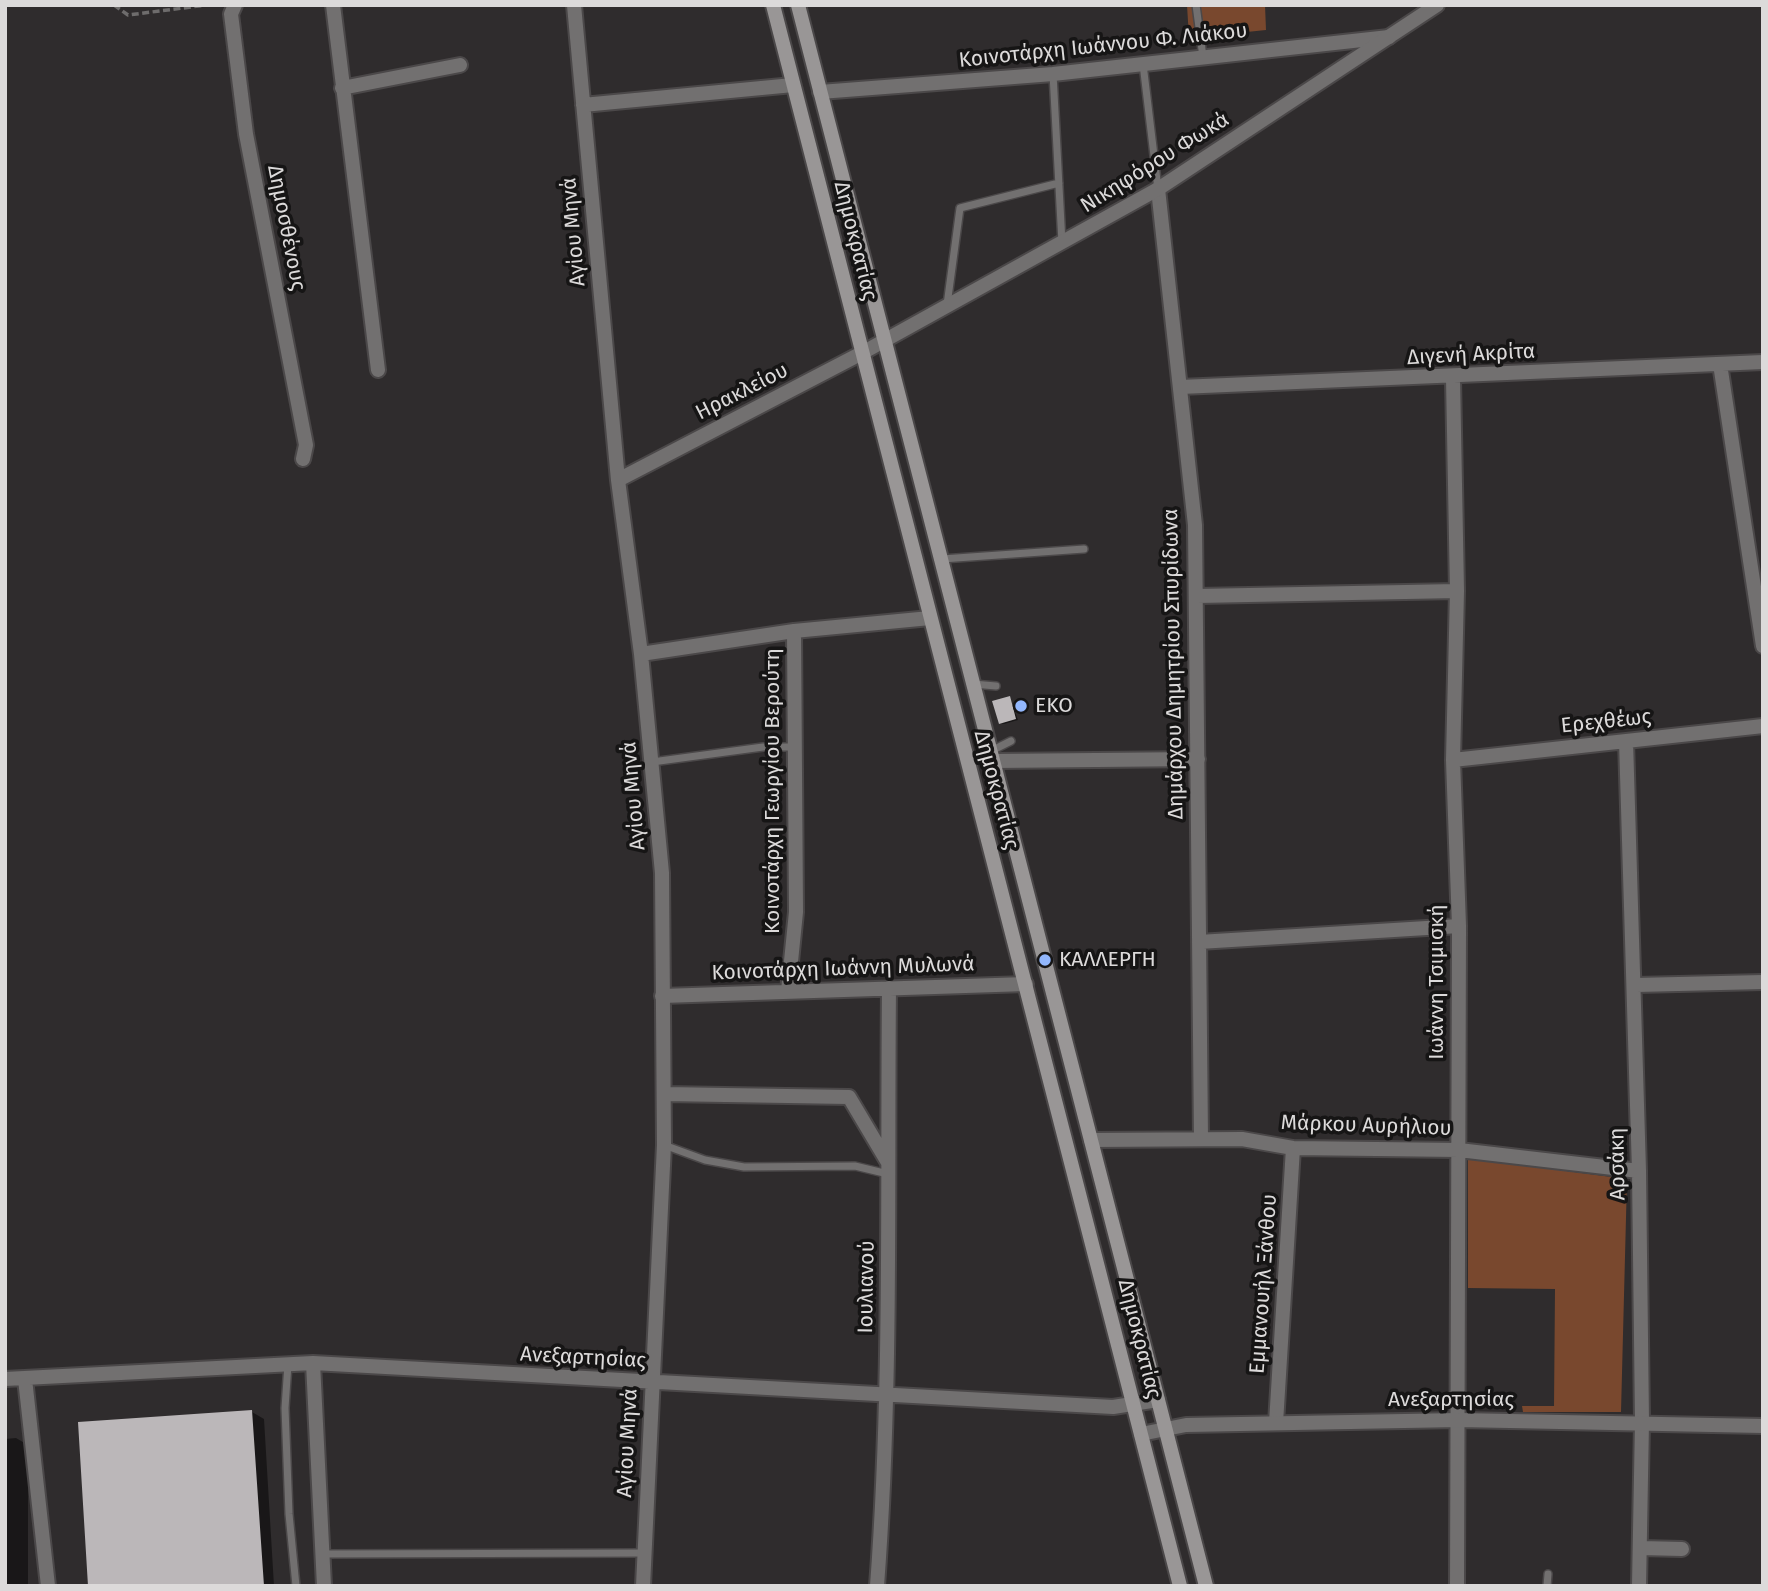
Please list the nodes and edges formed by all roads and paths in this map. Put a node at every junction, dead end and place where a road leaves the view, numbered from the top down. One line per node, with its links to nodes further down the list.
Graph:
1 (114, 5): 2 (path)
2 (207, 5)
3 (235, 5): 30 (street, Δημοσθένους)
4 (333, 5): 16 (street)
5 (574, 5): 18 (street, Αγίου Μηνά)
6 (772, 5): 15 (main road, Δημοκρατίας)
7 (798, 5): 17 (main road, Δημοκρατίας)
8 (1196, 5): 11 (lane)
9 (1437, 5): 10 (street, Νικηφόρου Φωκά)
10 (1389, 37): 11 (street, Κοινοτάρχη Ιωάννου Φ. Λιάκου); 20 (street, Νικηφόρου Φωκά)
11 (1203, 57): 12 (street, Κοινοτάρχη Ιωάννου Φ. Λιάκου)
12 (1143, 64): 14 (street, Κοινοτάρχη Ιωάννου Φ. Λιάκου); 20 (lane)
13 (460, 65): 16 (street)
14 (1053, 74): 17 (street, Κοινοτάρχη Ιωάννου Φ. Λιάκου); 19 (lane)
15 (793, 85): 18 (street); 24 (main road, Δημοκρατίας)
16 (342, 88): 27 (street)
17 (820, 92): 23 (main road, Δημοκρατίας)
18 (583, 105): 31 (street, Αγίου Μηνά)
19 (1059, 183): 21 (lane); 22 (lane)
20 (1158, 190): 21 (street, Νικηφόρου Φωκά); 29 (street, Δημάρχου Δημητρίου Σπυρίδωνα)
21 (1062, 244): 22 (street, Νικηφόρου Φωκά)
22 (947, 309): 23 (street, Νικηφόρου Φωκά)
23 (885, 340): 24 (street, Ηρακλείου); 33 (main road, Δημοκρατίας)
24 (862, 353): 31 (street, Ηρακλείου); 36 (main road, Δημοκρατίας)
25 (1763, 362): 26 (street, Διγενή Ακρίτα)
26 (1720, 364): 28 (street, Διγενή Ακρίτα); 38 (street)
27 (378, 370)
28 (1453, 378): 29 (street, Διγενή Ακρίτα); 34 (street, Ιωάννη Τσιμισκή)
29 (1180, 387): 35 (street, Δημάρχου Δημητρίου Σπυρίδωνα)
30 (303, 459)
31 (618, 480): 39 (street, Αγίου Μηνά)
32 (1084, 549): 33 (lane)
33 (942, 559): 40 (main road, Δημοκρατίας)
34 (1457, 591): 35 (street); 48 (street, Ιωάννη Τσιμισκή)
35 (1196, 596): 47 (street, Δημάρχου Δημητρίου Σπυρίδωνα)
36 (930, 618): 37 (street); 53 (main road, Δημοκρατίας)
37 (794, 632): 39 (street); 45 (street, Κοινοτάρχη Γεωργίου Βερούτη)
38 (1763, 646)
39 (641, 654): 49 (street, Αγίου Μηνά)
40 (973, 684): 41 (lane); 46 (main road, Δημοκρατίας)
41 (996, 686)
42 (1763, 726): 44 (street, Ερεχθέως)
43 (1011, 741): 46 (lane)
44 (1626, 741): 48 (street, Ερεχθέως); 54 (street, Αρσάκη)
45 (795, 747): 49 (lane); 56 (street, Κοινοτάρχη Γεωργίου Βερούτη)
46 (992, 756): 47 (street); 60 (main road, Δημοκρατίας)
47 (1198, 759): 51 (street, Δημάρχου Δημητρίου Σπυρίδωνα)
48 (1453, 760): 50 (street, Ιωάννη Τσιμισκή)
49 (652, 762): 57 (street, Αγίου Μηνά)
50 (1459, 926): 51 (street); 63 (street, Ιωάννη Τσιμισκή)
51 (1199, 942): 59 (street, Δημάρχου Δημητρίου Σπυρίδωνα)
52 (1763, 982): 54 (street)
53 (1026, 984): 55 (street, Κοινοτάρχη Ιωάννη Μυλωνά); 73 (main road, Δημοκρατίας)
54 (1636, 985): 65 (street, Αρσάκη)
55 (888, 988): 56 (street, Κοινοτάρχη Ιωάννη Μυλωνά); 64 (street, Ιουλιανού)
56 (788, 991): 57 (street, Κοινοτάρχη Ιωάννη Μυλωνά)
57 (662, 996): 58 (street, Αγίου Μηνά)
58 (664, 1094): 61 (street, Αγίου Μηνά); 64 (street)
59 (1201, 1139): 60 (street, Μάρκου Αυρήλιου); 62 (street, Μάρκου Αυρήλιου)
60 (1091, 1140): 72 (main road, Δημοκρατίας)
61 (664, 1145): 64 (lane); 70 (street, Αγίου Μηνά)
62 (1293, 1148): 63 (street, Μάρκου Αυρήλιου); 76 (street, Εμμανουήλ Ξάνθου)
63 (1459, 1150): 65 (street, Μάρκου Αυρήλιου); 74 (street, Ιωάννη Τσιμισκή)
64 (888, 1168): 71 (street, Ιουλιανού)
65 (1639, 1171): 75 (street, Αρσάκη)
66 (288, 1363): 67 (street, Ανεξαρτησίας); 69 (street, Ανεξαρτησίας); 86 (lane)
67 (313, 1363): 70 (street, Ανεξαρτησίας); 83 (street)
68 (5, 1379): 69 (street, Ανεξαρτησίας)
69 (25, 1379): 85 (street)
70 (652, 1382): 71 (street, Ανεξαρτησίας); 82 (street, Αγίου Μηνά)
71 (886, 1396): 73 (street, Ανεξαρτησίας); 89 (street, Ιουλιανού)
72 (1158, 1400): 73 (street, Ανεξαρτησίας); 78 (main road, Δημοκρατίας)
73 (1134, 1406): 79 (main road, Δημοκρατίας)
74 (1459, 1420): 75 (street, Ανεξαρτησίας); 76 (street, Ανεξαρτησίας); 92 (street, Ιωάννη Τσιμισκή)
75 (1642, 1422): 77 (street, Ανεξαρτησίας); 80 (street, Αρσάκη)
76 (1276, 1423): 78 (street, Ανεξαρτησίας)
77 (1763, 1426)
78 (1165, 1428): 79 (street, Ανεξαρτησίας); 91 (main road, Δημοκρατίας)
79 (1141, 1434): 90 (main road, Δημοκρατίας)
80 (1641, 1548): 81 (street); 94 (street, Αρσάκη)
81 (1682, 1549)
82 (644, 1553): 83 (lane); 88 (street, Αγίου Μηνά)
83 (323, 1554): 87 (street)
84 (1548, 1574): 93 (lane)
85 (48, 1586)
86 (296, 1586)
87 (324, 1586)
88 (643, 1586)
89 (877, 1586)
90 (1181, 1586)
91 (1206, 1586)
92 (1457, 1586)
93 (1547, 1586)
94 (1639, 1586)

